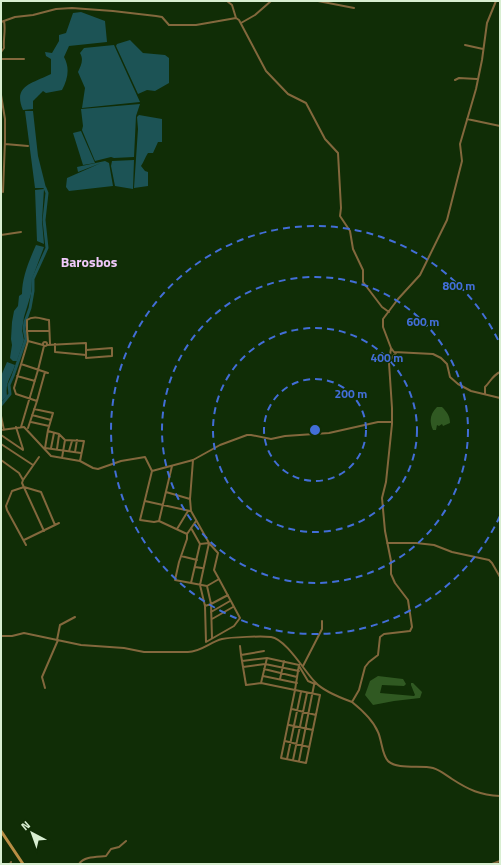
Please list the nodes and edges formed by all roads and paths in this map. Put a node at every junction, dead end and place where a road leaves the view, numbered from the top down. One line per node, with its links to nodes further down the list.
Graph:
1 (227, 1): 6 (street)
2 (270, 1): 8 (street)
3 (318, 1): 5 (street)
4 (496, 1): 10 (street)
5 (354, 8)
6 (236, 18): 7 (street); 8 (street)
7 (2, 21): 11 (street)
8 (241, 23): 25 (street)
9 (465, 45): 10 (street)
10 (483, 49): 15 (street)
11 (1, 52)
12 (24, 58): 13 (street)
13 (1, 59)
14 (455, 80): 15 (street)
15 (477, 80): 17 (street)
16 (1, 95): 20 (street)
17 (467, 119): 18 (street); 25 (street)
18 (500, 126)
19 (1, 143): 20 (street)
20 (5, 144): 21 (street); 22 (street)
21 (28, 146)
22 (3, 192)
23 (21, 232): 24 (street)
24 (1, 235)
25 (388, 312): 31 (street)
26 (27, 331): 27 (street); 27 (street); 28 (street)
27 (49, 331): 30 (street)
28 (28, 341): 30 (street); 36 (street)
29 (55, 344): 30 (street); 32 (street); 34 (street)
30 (46, 345): 37 (street)
31 (391, 348): 33 (street); 35 (street)
32 (86, 350): 34 (street); 34 (street)
33 (396, 353): 35 (street); 41 (street)
34 (86, 355)
35 (389, 363): 50 (street)
36 (21, 364): 37 (street); 39 (street)
37 (38, 370): 40 (street); 44 (street)
38 (500, 372): 41 (street)
39 (17, 376): 40 (street); 43 (street)
40 (35, 381): 43 (street)
41 (484, 394): 42 (street)
42 (500, 398)
43 (30, 399): 44 (street); 53 (street)
44 (37, 401): 45 (street)
45 (34, 409): 47 (street); 48 (street)
46 (1, 416): 55 (street)
47 (32, 416): 48 (street); 54 (street)
48 (51, 420): 51 (street)
49 (31, 422): 51 (street)
50 (392, 422): 75 (street); 97 (street)
51 (49, 426): 56 (street)
52 (16, 427): 53 (street); 55 (street); 66 (street)
53 (21, 427): 54 (street)
54 (27, 429): 73 (street)
55 (2, 430)
56 (48, 431): 57 (street); 64 (street)
57 (54, 433): 59 (street); 64 (street)
58 (1, 435): 66 (street)
59 (60, 435): 60 (street); 65 (street)
60 (65, 440): 61 (street); 67 (street)
61 (72, 440): 62 (street); 68 (street)
62 (77, 440): 69 (street); 70 (street)
63 (1, 444): 71 (street)
64 (51, 448): 65 (street)
65 (57, 449): 67 (street)
66 (23, 450): 71 (street)
67 (63, 450): 68 (street); 73 (street)
68 (69, 451): 69 (street)
69 (75, 452): 70 (street)
70 (81, 453): 76 (street)
71 (19, 456): 77 (street)
72 (39, 457): 77 (street)
73 (62, 458): 76 (street)
74 (1, 460): 80 (street)
75 (193, 460): 78 (street); 83 (street)
76 (80, 461): 79 (street)
77 (33, 465): 80 (street)
78 (172, 466): 79 (street); 82 (street)
79 (152, 471): 84 (street)
80 (23, 480): 81 (street)
81 (24, 487): 90 (street); 93 (street); 95 (street)
82 (166, 492): 83 (street); 85 (street)
83 (190, 499): 86 (street)
84 (145, 501): 85 (street); 87 (street)
85 (163, 505): 86 (street); 87 (street)
86 (189, 511): 88 (street); 92 (street)
87 (159, 521): 92 (street)
88 (196, 521): 91 (street); 96 (street)
89 (59, 522): 90 (street)
90 (56, 524): 93 (street)
91 (191, 528): 94 (street); 98 (street)
92 (177, 529): 94 (street)
93 (44, 531): 95 (street)
94 (187, 534): 100 (street)
95 (24, 540): 99 (street)
96 (209, 543): 98 (street); 103 (street); 106 (street)
97 (387, 543): 104 (street); 149 (street)
98 (200, 544): 101 (street)
99 (26, 545)
100 (181, 556): 101 (street); 107 (street)
101 (197, 560): 102 (street)
102 (195, 566): 103 (street); 107 (street)
103 (202, 568): 108 (street)
104 (499, 573): 105 (street)
105 (500, 577)
106 (219, 579): 109 (street); 110 (street)
107 (191, 583): 108 (street)
108 (200, 585): 109 (street); 113 (street)
109 (206, 586): 112 (street)
110 (228, 595): 111 (street); 112 (street)
111 (230, 601): 114 (street); 115 (street)
112 (211, 604): 113 (street); 115 (street)
113 (206, 606): 122 (street)
114 (234, 607): 117 (street); 120 (street)
115 (211, 612): 117 (street)
116 (74, 617): 121 (street)
117 (212, 619): 120 (street)
118 (322, 621): 132 (street)
119 (1, 636): 121 (street)
120 (212, 638): 122 (street)
121 (58, 640): 123 (street); 144 (street)
122 (206, 642): 123 (street)
123 (206, 646): 132 (street)
124 (240, 646): 126 (street)
125 (264, 651): 126 (street)
126 (241, 655): 128 (street)
127 (267, 658): 128 (street); 129 (street); 130 (street)
128 (242, 661): 133 (street)
129 (284, 661): 131 (street); 134 (street)
130 (265, 664): 133 (street); 134 (street); 135 (street)
131 (299, 666): 136 (street); 143 (street)
132 (303, 666): 143 (street)
133 (243, 667): 141 (street)
134 (283, 667): 136 (street); 137 (street)
135 (264, 669): 137 (street); 138 (street)
136 (299, 671): 139 (street)
137 (282, 673): 139 (street); 140 (street)
138 (263, 676): 140 (street); 141 (street)
139 (297, 677): 142 (street)
140 (280, 679): 142 (street)
141 (261, 683): 145 (street)
142 (297, 683): 145 (street)
143 (315, 684): 148 (street); 149 (street)
144 (45, 688)
145 (295, 690): 146 (street); 150 (street)
146 (301, 691): 147 (street); 151 (street)
147 (307, 693): 148 (street); 152 (street)
148 (312, 694): 153 (street); 154 (street)
149 (352, 702): 168 (street)
150 (292, 709): 151 (street); 155 (street)
151 (297, 710): 152 (street); 156 (street)
152 (303, 712): 153 (street); 157 (street)
153 (309, 713): 154 (street); 158 (street)
154 (316, 715): 159 (street)
155 (288, 726): 156 (street); 160 (street)
156 (294, 727): 157 (street); 161 (street)
157 (300, 728): 158 (street); 162 (street)
158 (306, 729): 159 (street); 163 (street)
159 (313, 730): 164 (street)
160 (285, 741): 161 (street); 165 (street)
161 (290, 742): 162 (street); 165 (street)
162 (296, 744): 163 (street); 166 (street)
163 (303, 745): 164 (street); 167 (street)
164 (309, 747): 167 (street)
165 (287, 759): 166 (street)
166 (293, 760): 167 (street)
167 (299, 761)
168 (500, 796)
169 (1, 832): 172 (main road)
170 (126, 840): 173 (street)
171 (500, 861): 174 (street)
172 (23, 864)
173 (79, 864)
174 (492, 864)

